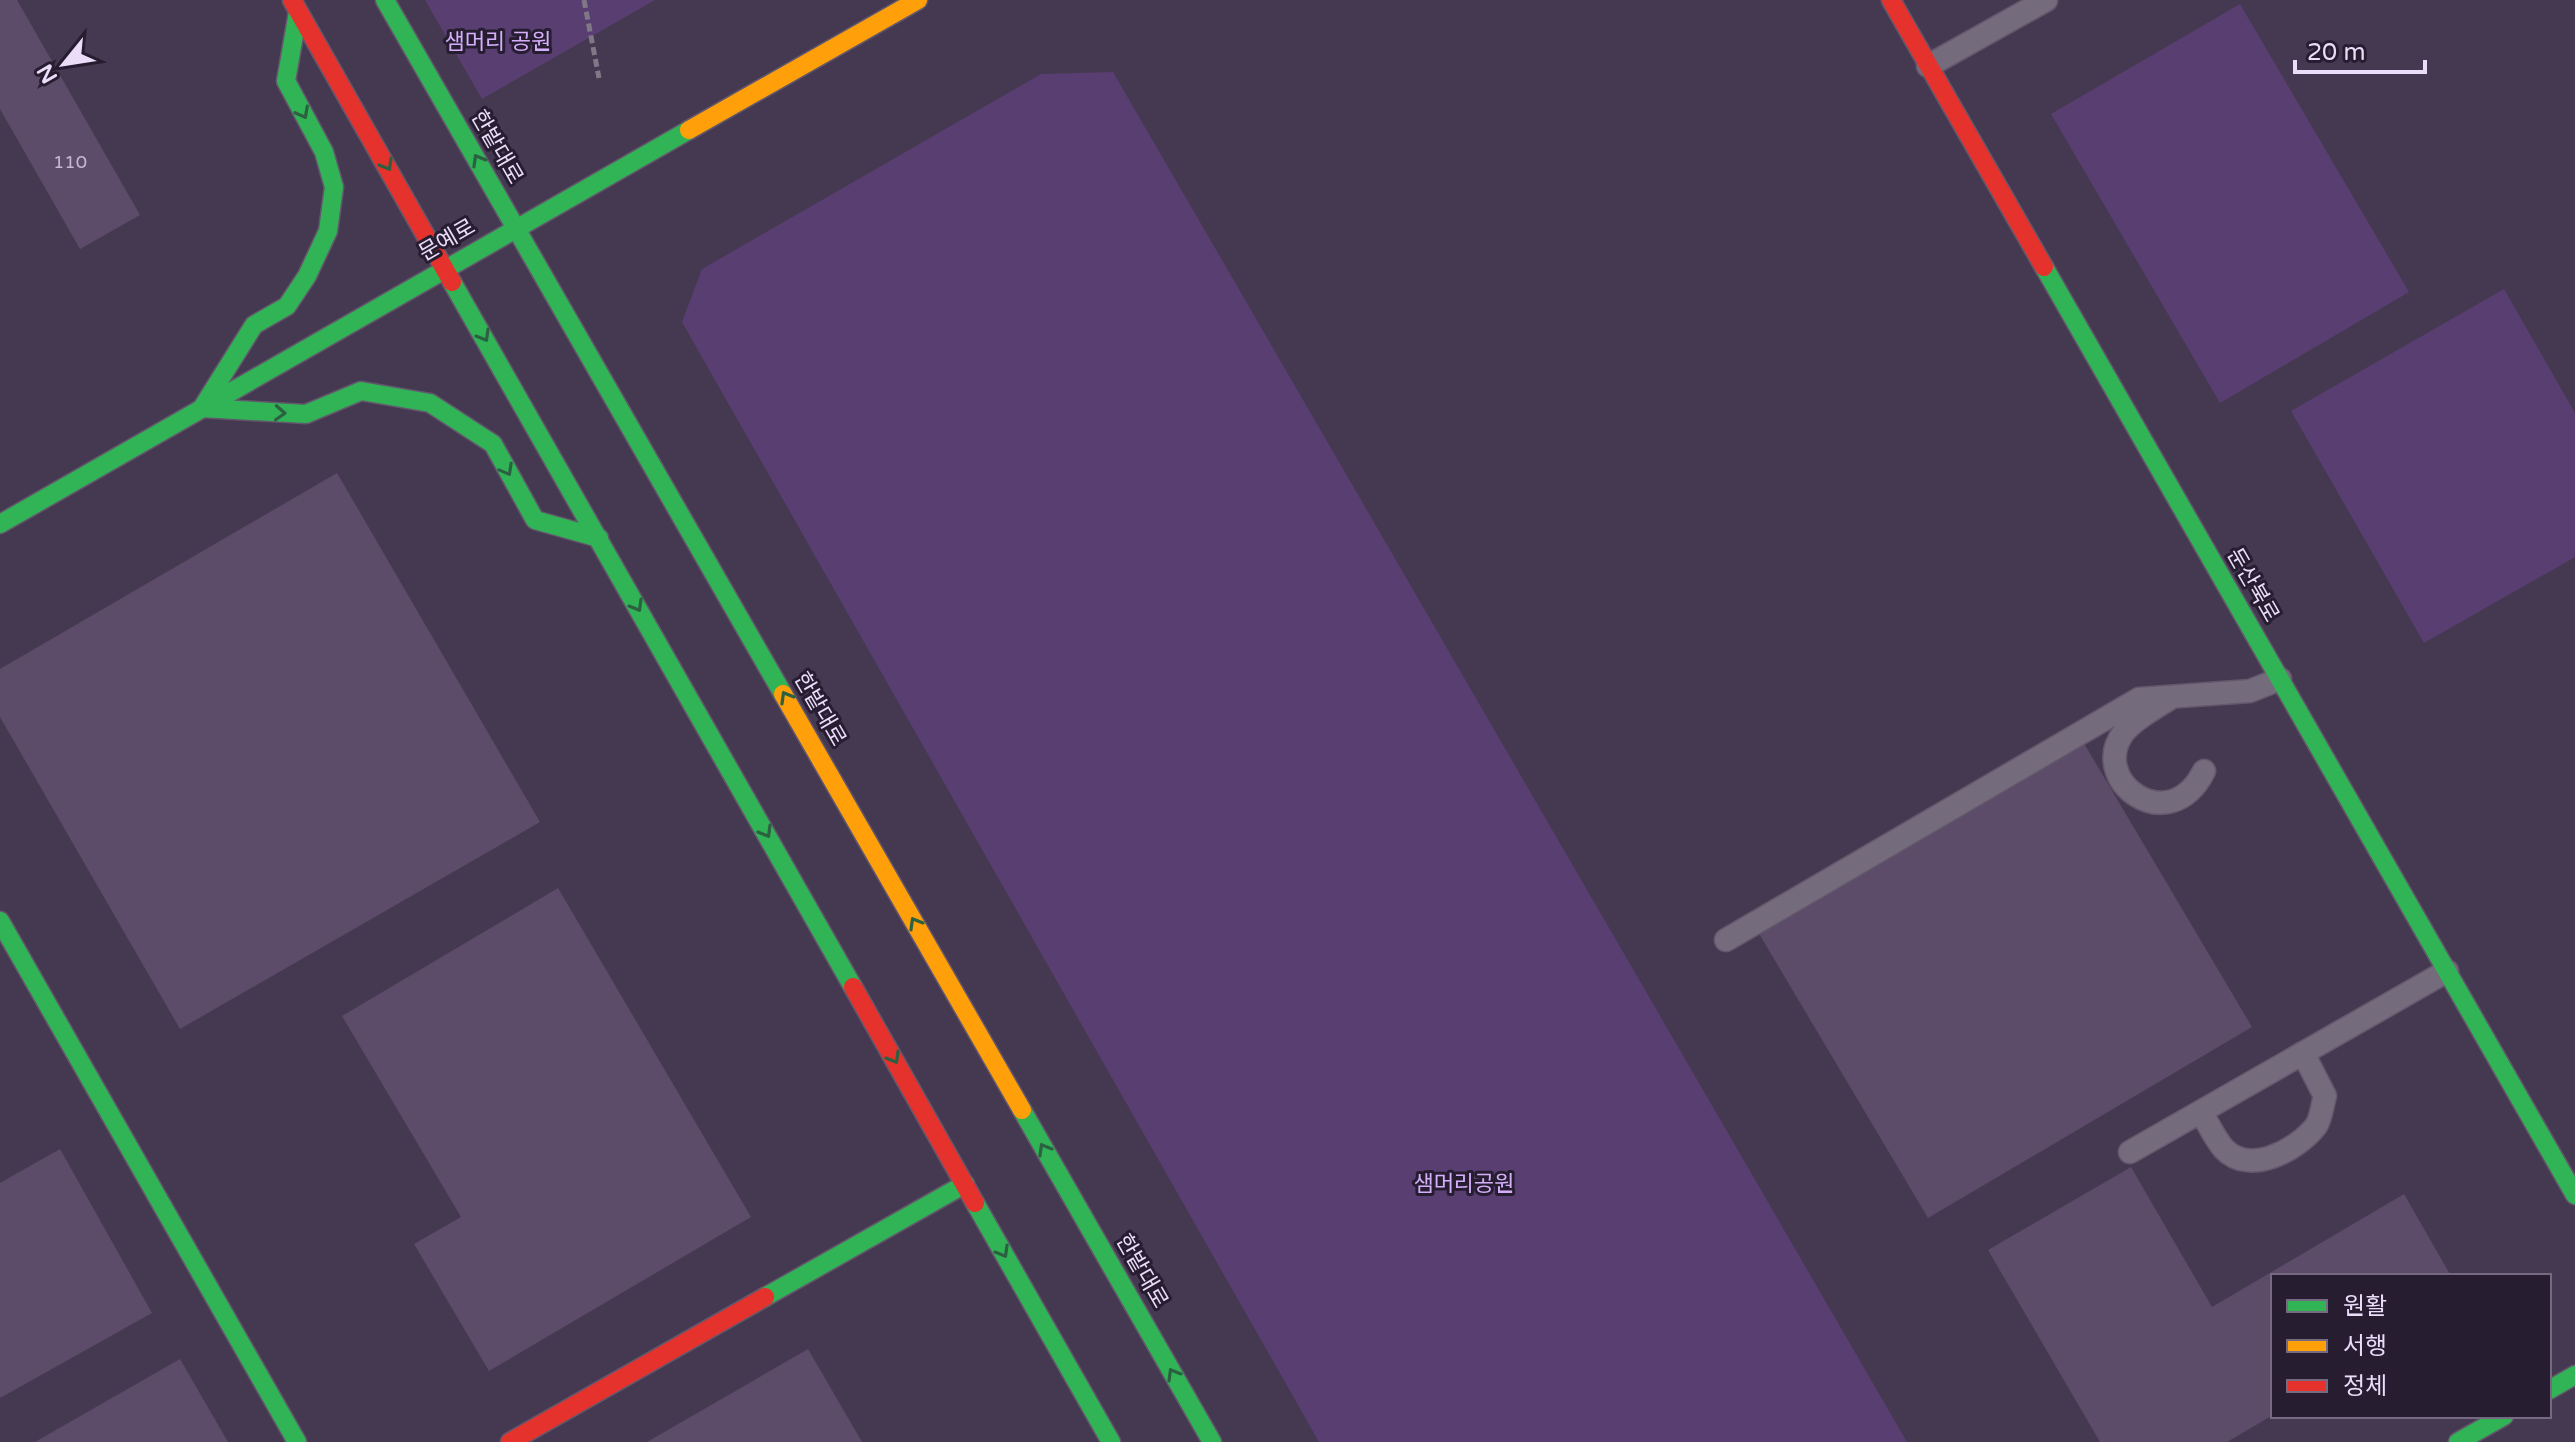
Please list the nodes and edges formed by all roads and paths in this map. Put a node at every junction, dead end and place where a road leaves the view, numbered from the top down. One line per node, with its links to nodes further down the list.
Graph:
1 (385, 0): 9 (main road, 한밭대로, one-way to 1)
2 (584, 0): 8 (path)
3 (918, 0): 9 (main road, 문예로)
4 (1891, 0): 7 (main road, 둔산북로)
5 (2046, 0): 7 (lane)
6 (295, 6): 10 (main road, one-way to 10); 11 (main road, one-way to 11)
7 (1928, 66): 14 (main road, 둔산북로)
8 (599, 78)
9 (517, 228): 10 (main road, 문예로); 31 (main road, 한밭대로, one-way to 9)
10 (446, 268): 11 (main road, 문예로); 13 (main road, one-way to 13)
11 (202, 408): 12 (main road, 문예로); 13 (main road, one-way to 13)
12 (0, 524)
13 (599, 538): 23 (main road, one-way to 23)
14 (2280, 679): 15 (lane); 19 (main road, 둔산북로)
15 (2170, 698): 16 (lane); 18 (lane)
16 (2204, 771)
17 (0, 921): 28 (main road)
18 (1726, 940)
19 (2447, 971): 20 (lane); 24 (main road, 둔산북로)
20 (2303, 1053): 21 (lane); 21 (lane)
21 (2201, 1112): 22 (lane)
22 (2130, 1152)
23 (965, 1184): 29 (main road); 30 (main road, one-way to 30)
24 (2575, 1195)
25 (2575, 1375): 26 (main road)
26 (2551, 1389)
27 (2500, 1418): 32 (main road)
28 (297, 1442)
29 (510, 1442)
30 (1111, 1442)
31 (1212, 1442)
32 (2458, 1442)

